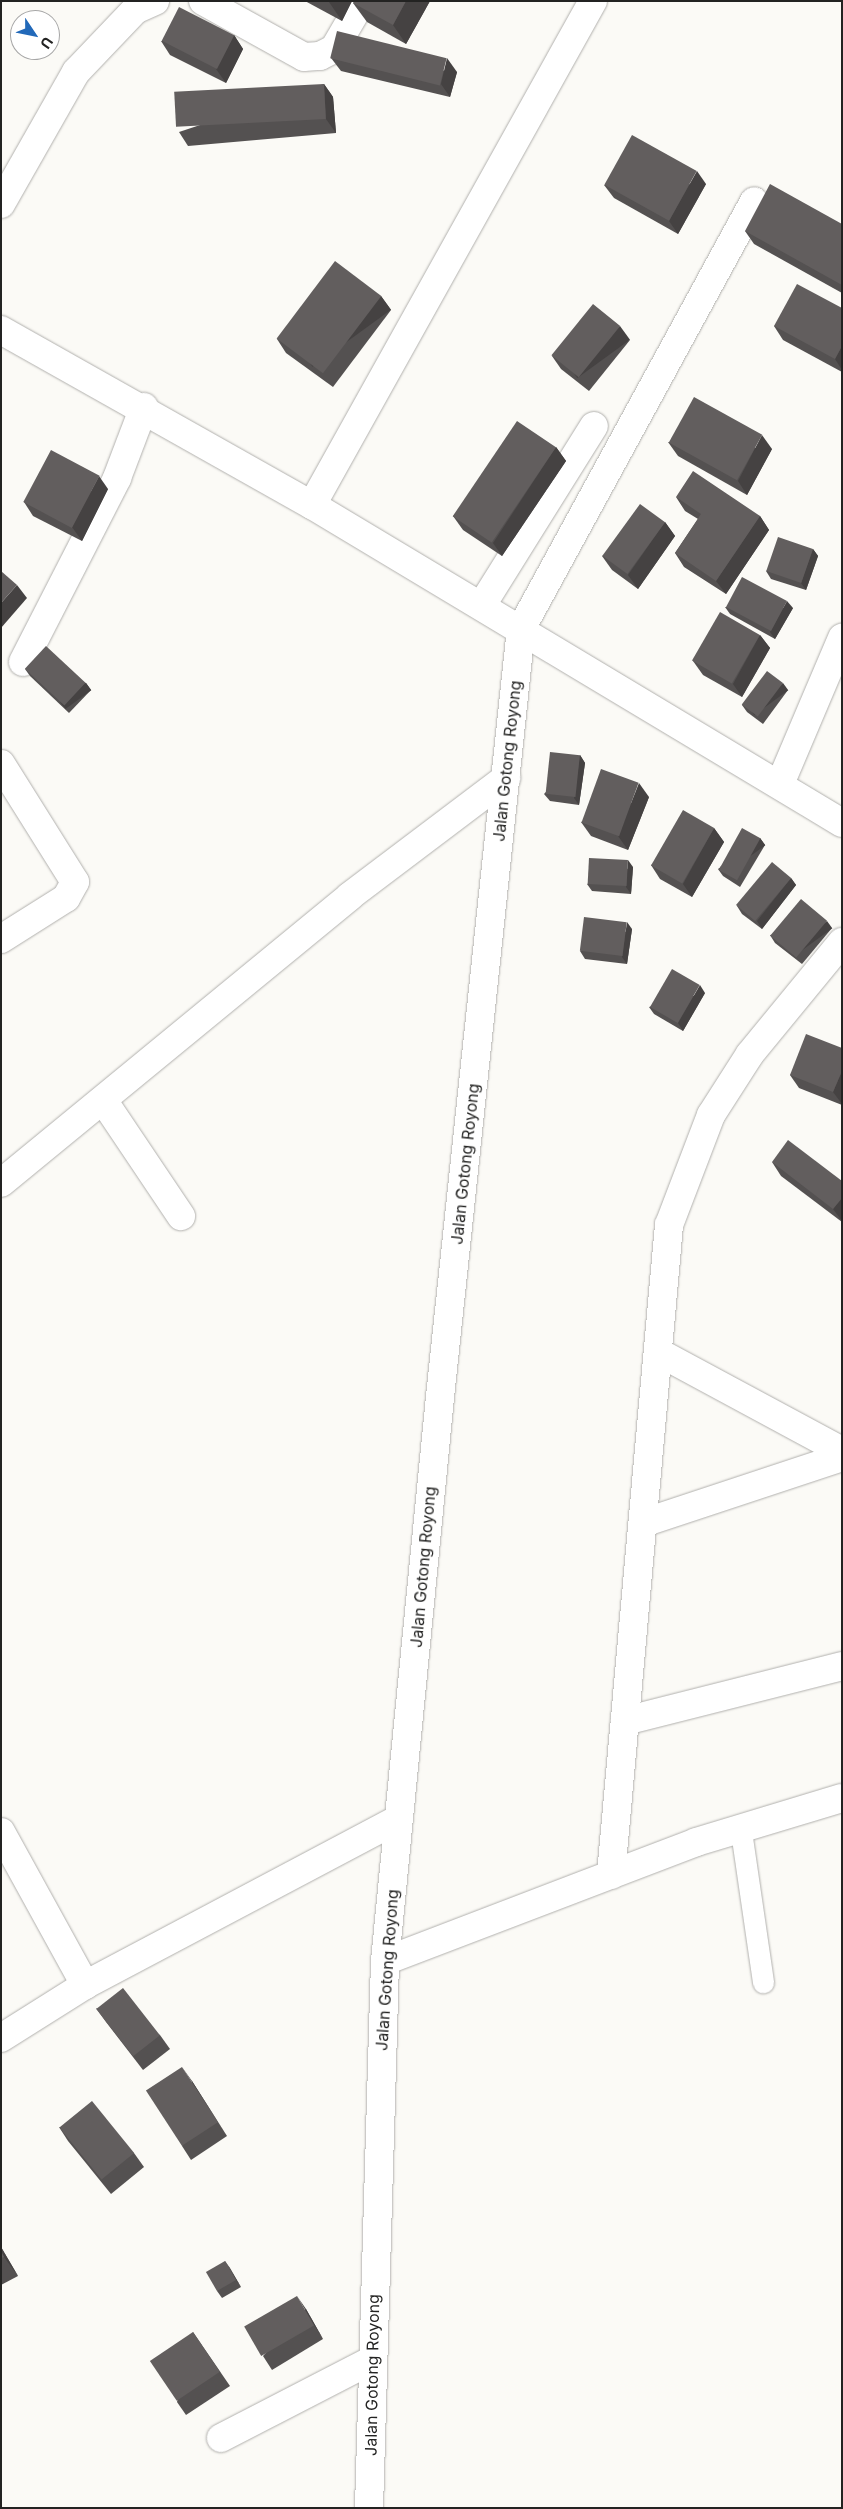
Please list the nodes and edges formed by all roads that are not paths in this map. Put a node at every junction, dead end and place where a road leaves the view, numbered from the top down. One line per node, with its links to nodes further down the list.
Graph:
1 (155, 1): 5 (street)
2 (203, 1): 3 (street)
3 (362, 1)
4 (593, 1): 10 (street)
5 (5, 188)
6 (754, 201): 12 (street)
7 (1, 330): 8 (street)
8 (144, 407): 10 (street); 14 (street)
9 (594, 426): 11 (street)
10 (312, 505): 11 (street)
11 (482, 605): 12 (street)
12 (521, 629): 16 (street, Jalan Gotong Royong); 17 (street)
13 (842, 638): 17 (street)
14 (23, 662)
15 (1, 764): 19 (street)
16 (506, 778): 23 (street); 33 (street, Jalan Gotong Royong)
17 (780, 784): 18 (street)
18 (842, 823)
19 (28, 923): 20 (street); 21 (street)
20 (1, 929)
21 (1, 939)
22 (842, 942): 26 (street)
23 (103, 1100): 24 (street); 25 (street)
24 (1, 1183)
25 (181, 1216)
26 (658, 1352): 27 (street); 29 (street)
27 (842, 1451)
28 (842, 1457): 29 (street)
29 (643, 1523): 31 (street)
30 (842, 1666): 31 (street)
31 (625, 1721): 36 (street)
32 (842, 1798): 34 (street)
33 (399, 1819): 37 (street, Jalan Gotong Royong); 39 (street)
34 (741, 1831): 36 (street); 38 (lane)
35 (1, 1832): 39 (street)
36 (611, 1875): 37 (street)
37 (385, 1960): 41 (street, Jalan Gotong Royong)
38 (763, 1982)
39 (85, 1985): 40 (street)
40 (1, 2038)
41 (372, 2360): 42 (street); 43 (street, Jalan Gotong Royong)
42 (221, 2438)
43 (369, 2508)

